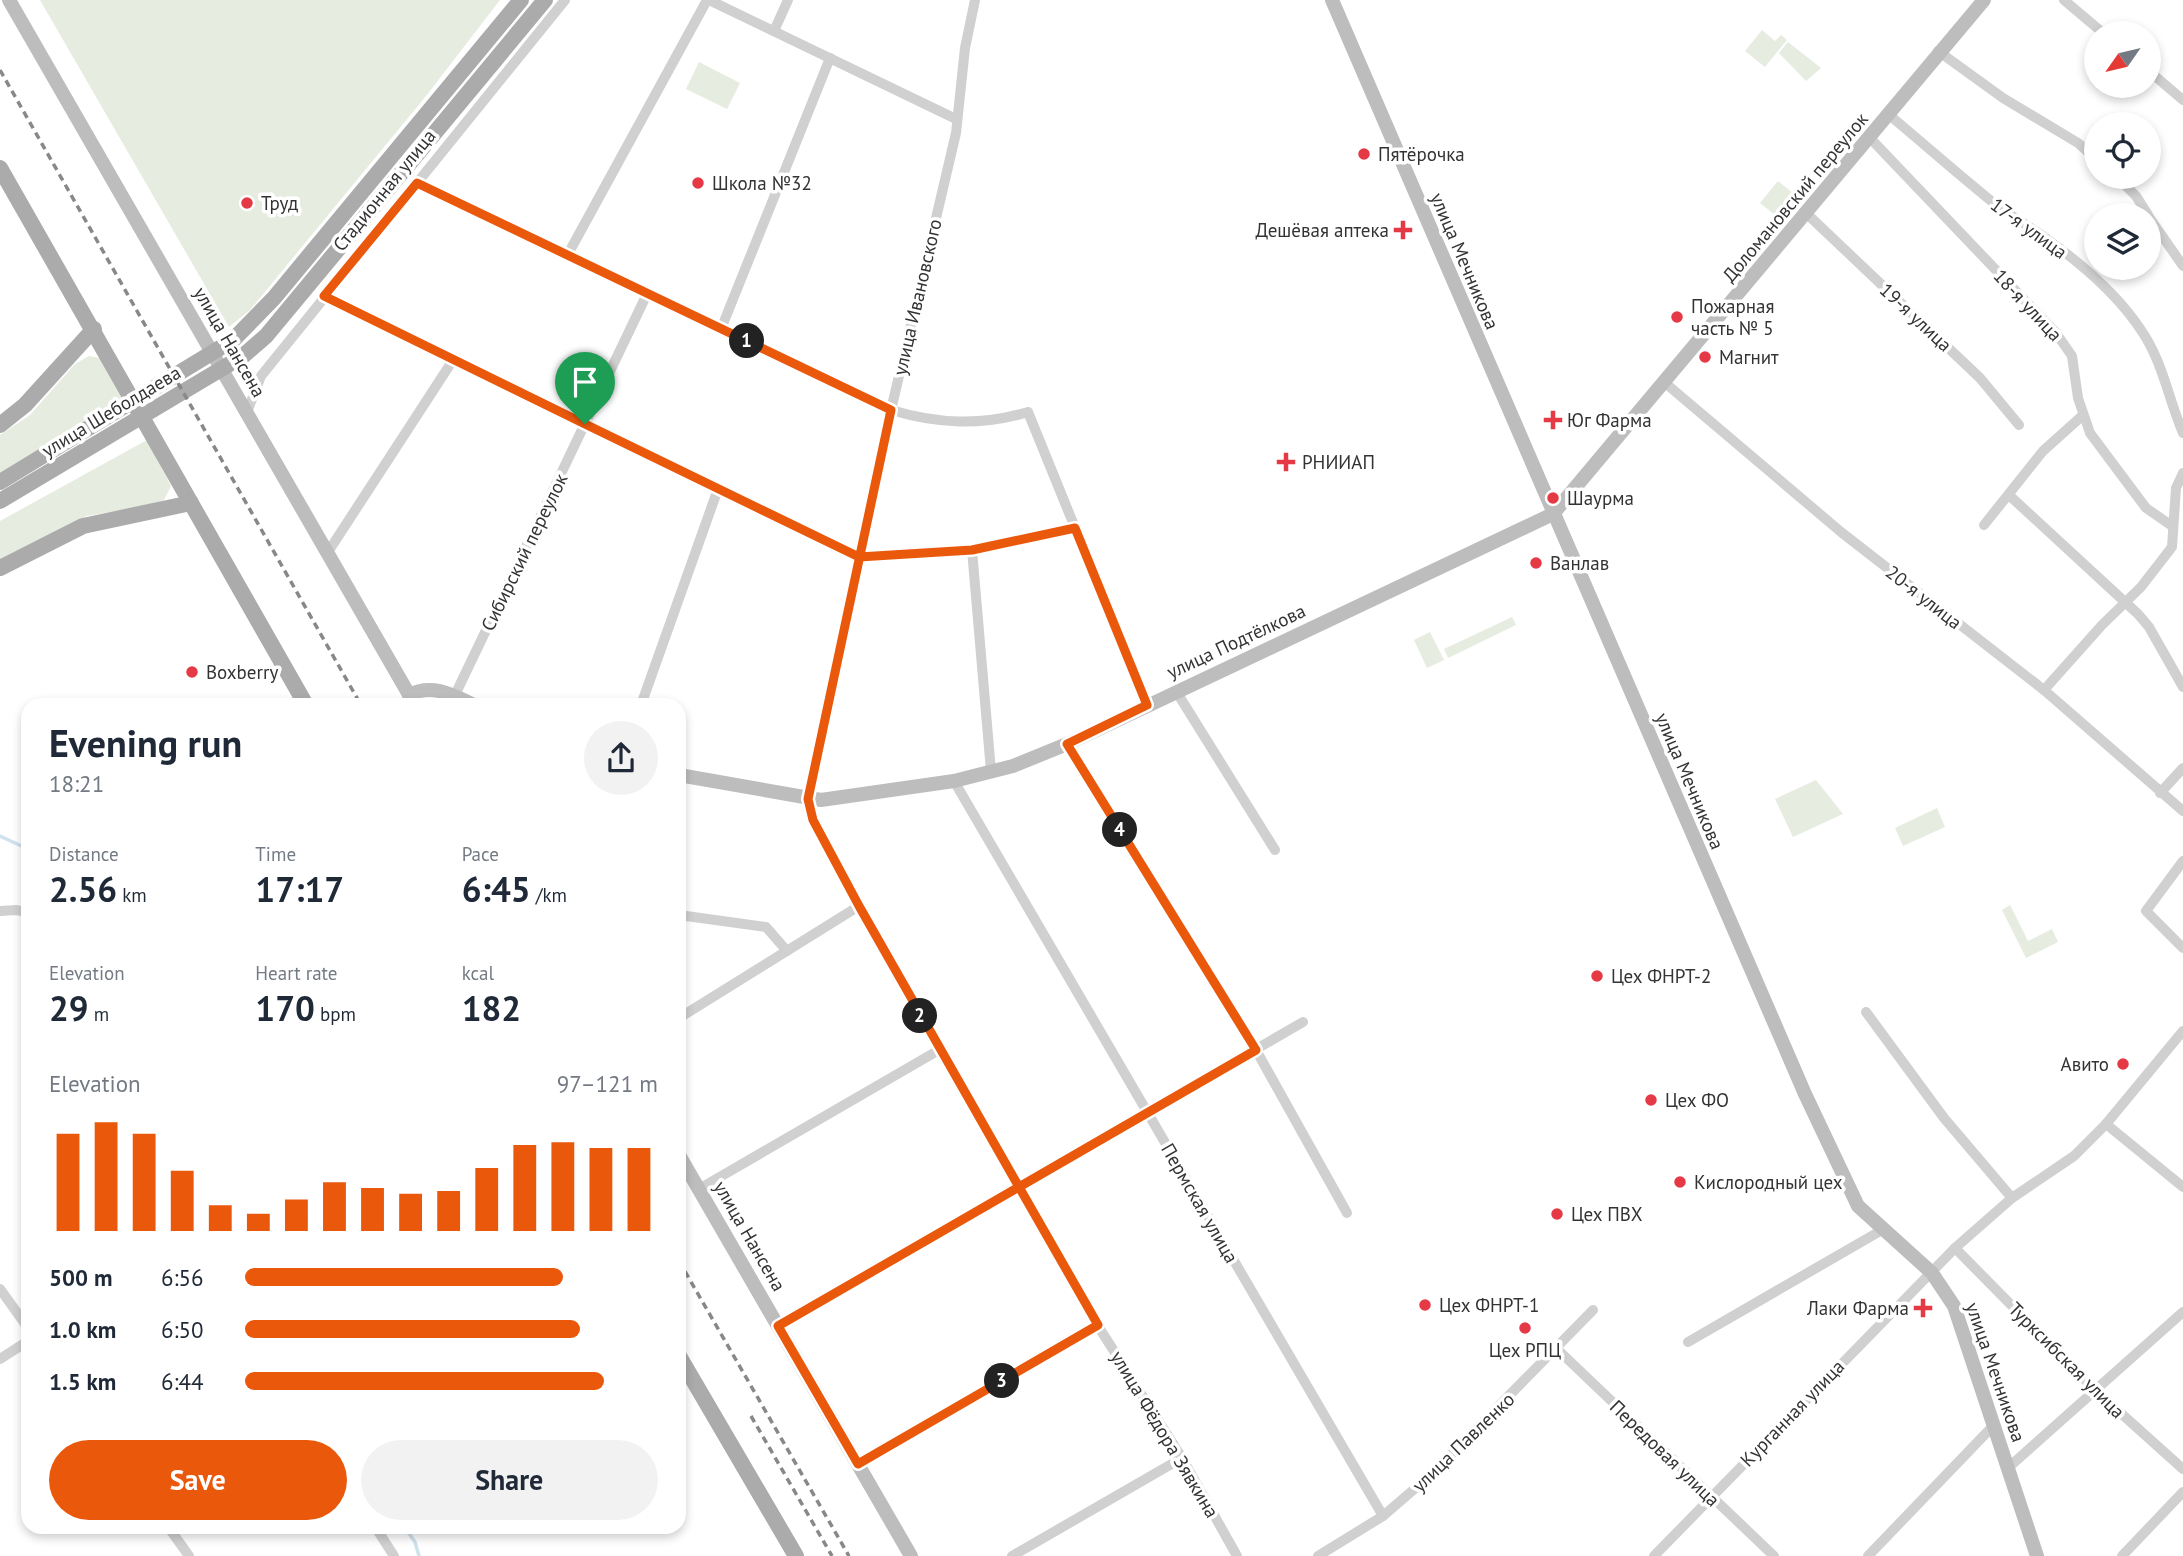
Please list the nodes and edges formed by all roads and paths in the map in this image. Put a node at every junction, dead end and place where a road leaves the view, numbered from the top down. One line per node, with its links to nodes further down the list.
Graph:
1 (9, 0): 38 (main road, улица Нансена)
2 (521, 0): 33 (main road, Стадионная улица)
3 (545, 0): 34 (main road, Стадионная улица)
4 (565, 0): 22 (street, Стадионная улица)
5 (708, 0): 12 (street); 27 (street)
6 (788, 0): 12 (street)
7 (975, 0): 18 (street, улица Ивановского)
8 (1332, 0): 50 (main road, улица Мечникова)
9 (1984, 0): 13 (main road, Доломановский переулок)
10 (2064, 0): 11 (street)
11 (2089, 21)
12 (774, 31): 14 (street)
13 (1938, 51): 17 (main road, Доломановский переулок); 20 (street)
14 (830, 58): 18 (street); 32 (street)
15 (2161, 81): 16 (street)
16 (2183, 100)
17 (1888, 114): 19 (main road, Доломановский переулок); 43 (street, 17-я улица)
18 (956, 119): 37 (street, улица Ивановского)
19 (1870, 138): 25 (main road, Доломановский переулок); 39 (street, 18-я улица)
20 (2084, 148)
21 (0, 168): 31 (main road)
22 (417, 183): 27 (street); 30 (street, Стадионная улица)
23 (2129, 189): 24 (street)
24 (2141, 203)
25 (1807, 213): 36 (main road, Доломановский переулок); 42 (street, 19-я улица)
26 (2161, 234): 28 (street)
27 (566, 256): 29 (street)
28 (2183, 266)
29 (647, 294): 32 (street); 40 (street, Сибирский переулок)
30 (324, 296): 35 (street); 38 (street, Стадионная улица)
31 (94, 329): 41 (main road); 49 (main road)
32 (721, 329): 37 (street)
33 (233, 341): 45 (main road, улица Шеболдаева)
34 (243, 356): 48 (main road, улица Шеболдаева)
35 (453, 360): 40 (street); 55 (street)
36 (1664, 382): 50 (main road, Доломановский переулок); 60 (street, 20-я улица)
37 (891, 410): 53 (street); 56 (street, улица Ивановского)
38 (247, 412): 55 (main road, улица Нансена)
39 (2082, 416): 47 (street); 52 (street, 18-я улица)
40 (585, 424): 46 (street); 62 (street, Сибирский переулок)
41 (0, 425)
42 (2019, 425)
43 (2183, 433)
44 (2183, 473): 52 (street)
45 (0, 482)
46 (718, 489): 56 (street); 67 (street)
47 (2010, 496): 51 (street); 58 (street)
48 (0, 501)
49 (191, 503): 57 (main road); 63 (main road)
50 (1553, 514): 61 (main road, улица Подтёлкова); 99 (main road, улица Мечникова)
51 (1984, 525)
52 (2172, 526): 58 (street)
53 (1075, 528): 54 (street); 68 (street)
54 (972, 550): 56 (street); 71 (street)
55 (328, 552): 64 (main road, улица Нансена)
56 (859, 557): 75 (street, улица Ивановского)
57 (0, 568)
58 (2126, 602): 59 (street); 60 (street)
59 (2183, 687)
60 (2044, 690): 74 (street, 20-я улица)
61 (1176, 691): 68 (main road, улица Подтёлкова); 77 (street)
62 (454, 695): 65 (main road); 66 (main road)
63 (302, 698)
64 (411, 698)
65 (415, 698)
66 (460, 698)
67 (643, 698)
68 (1147, 705): 69 (main road, улица Подтёлкова)
69 (1067, 744): 71 (main road, улица Подтёлкова); 90 (street)
70 (2183, 768): 74 (street)
71 (991, 771): 73 (main road, улица Подтёлкова)
72 (686, 776): 75 (main road, улица Подтёлкова)
73 (954, 780): 75 (main road, улица Подтёлкова); 91 (street, Пермская улица)
74 (2160, 793): 76 (street, 20-я улица)
75 (808, 799): 79 (street, улица Фёдора Зявкина)
76 (2183, 811)
77 (1275, 850)
78 (2183, 861): 83 (street)
79 (859, 906): 84 (street); 89 (street, улица Фёдора Зявкина)
80 (0, 911): 81 (street)
81 (21, 911)
82 (686, 916): 84 (street)
83 (2183, 948)
84 (787, 951): 86 (street)
85 (1866, 1012): 97 (street)
86 (686, 1014)
87 (1303, 1022): 90 (street)
88 (2183, 1031): 92 (street, Курганная улица)
89 (939, 1050): 94 (street, улица Фёдора Зявкина); 96 (street)
90 (1256, 1050): 91 (street); 98 (street)
91 (1148, 1113): 94 (street); 121 (street, Пермская улица)
92 (2106, 1124): 95 (street); 97 (street, Курганная улица)
93 (686, 1167): 96 (main road, улица Нансена)
94 (1019, 1187): 106 (street, улица Фёдора Зявкина); 107 (street)
95 (2183, 1187)
96 (699, 1189): 107 (main road, улица Нансена)
97 (2012, 1198): 100 (street, Курганная улица)
98 (1347, 1213)
99 (1882, 1230): 101 (main road, улица Мечникова); 108 (street)
100 (1955, 1248): 101 (street, Курганная улица); 113 (street, Турксибская улица)
101 (1933, 1273): 114 (main road, улица Мечникова); 120 (street, Курганная улица)
102 (0, 1289): 105 (street)
103 (1593, 1310): 110 (street, улица Павленко)
104 (2183, 1312): 113 (street)
105 (21, 1318)
106 (1098, 1325): 115 (street, улица Фёдора Зявкина); 116 (street)
107 (778, 1326): 116 (main road, улица Нансена)
108 (1688, 1342)
109 (21, 1346): 111 (street)
110 (1558, 1349): 120 (street, Передовая улица); 121 (street, улица Павленко)
111 (0, 1359)
112 (686, 1368): 126 (main road)
113 (2095, 1390): 117 (street); 118 (street, Турксибская улица)
114 (1994, 1425): 117 (main road, улица Мечникова); 133 (street)
115 (1182, 1458): 128 (street); 129 (street, улица Фёдора Зявкина)
116 (858, 1464): 127 (main road, улица Нансена)
117 (2009, 1467): 134 (main road, улица Мечникова)
118 (2183, 1469)
119 (2183, 1492): 135 (street)
120 (1711, 1497): 131 (street, Курганная улица); 132 (street, Передовая улица)
121 (1382, 1516): 130 (street, улица Павленко)
122 (173, 1534): 124 (street)
123 (380, 1534): 125 (street)
124 (189, 1556)
125 (394, 1556)
126 (796, 1556)
127 (911, 1556)
128 (1012, 1556)
129 (1237, 1556)
130 (1318, 1556)
131 (1654, 1556)
132 (1774, 1556)
133 (1868, 1556)
134 (2037, 1556)
135 (2122, 1556)

